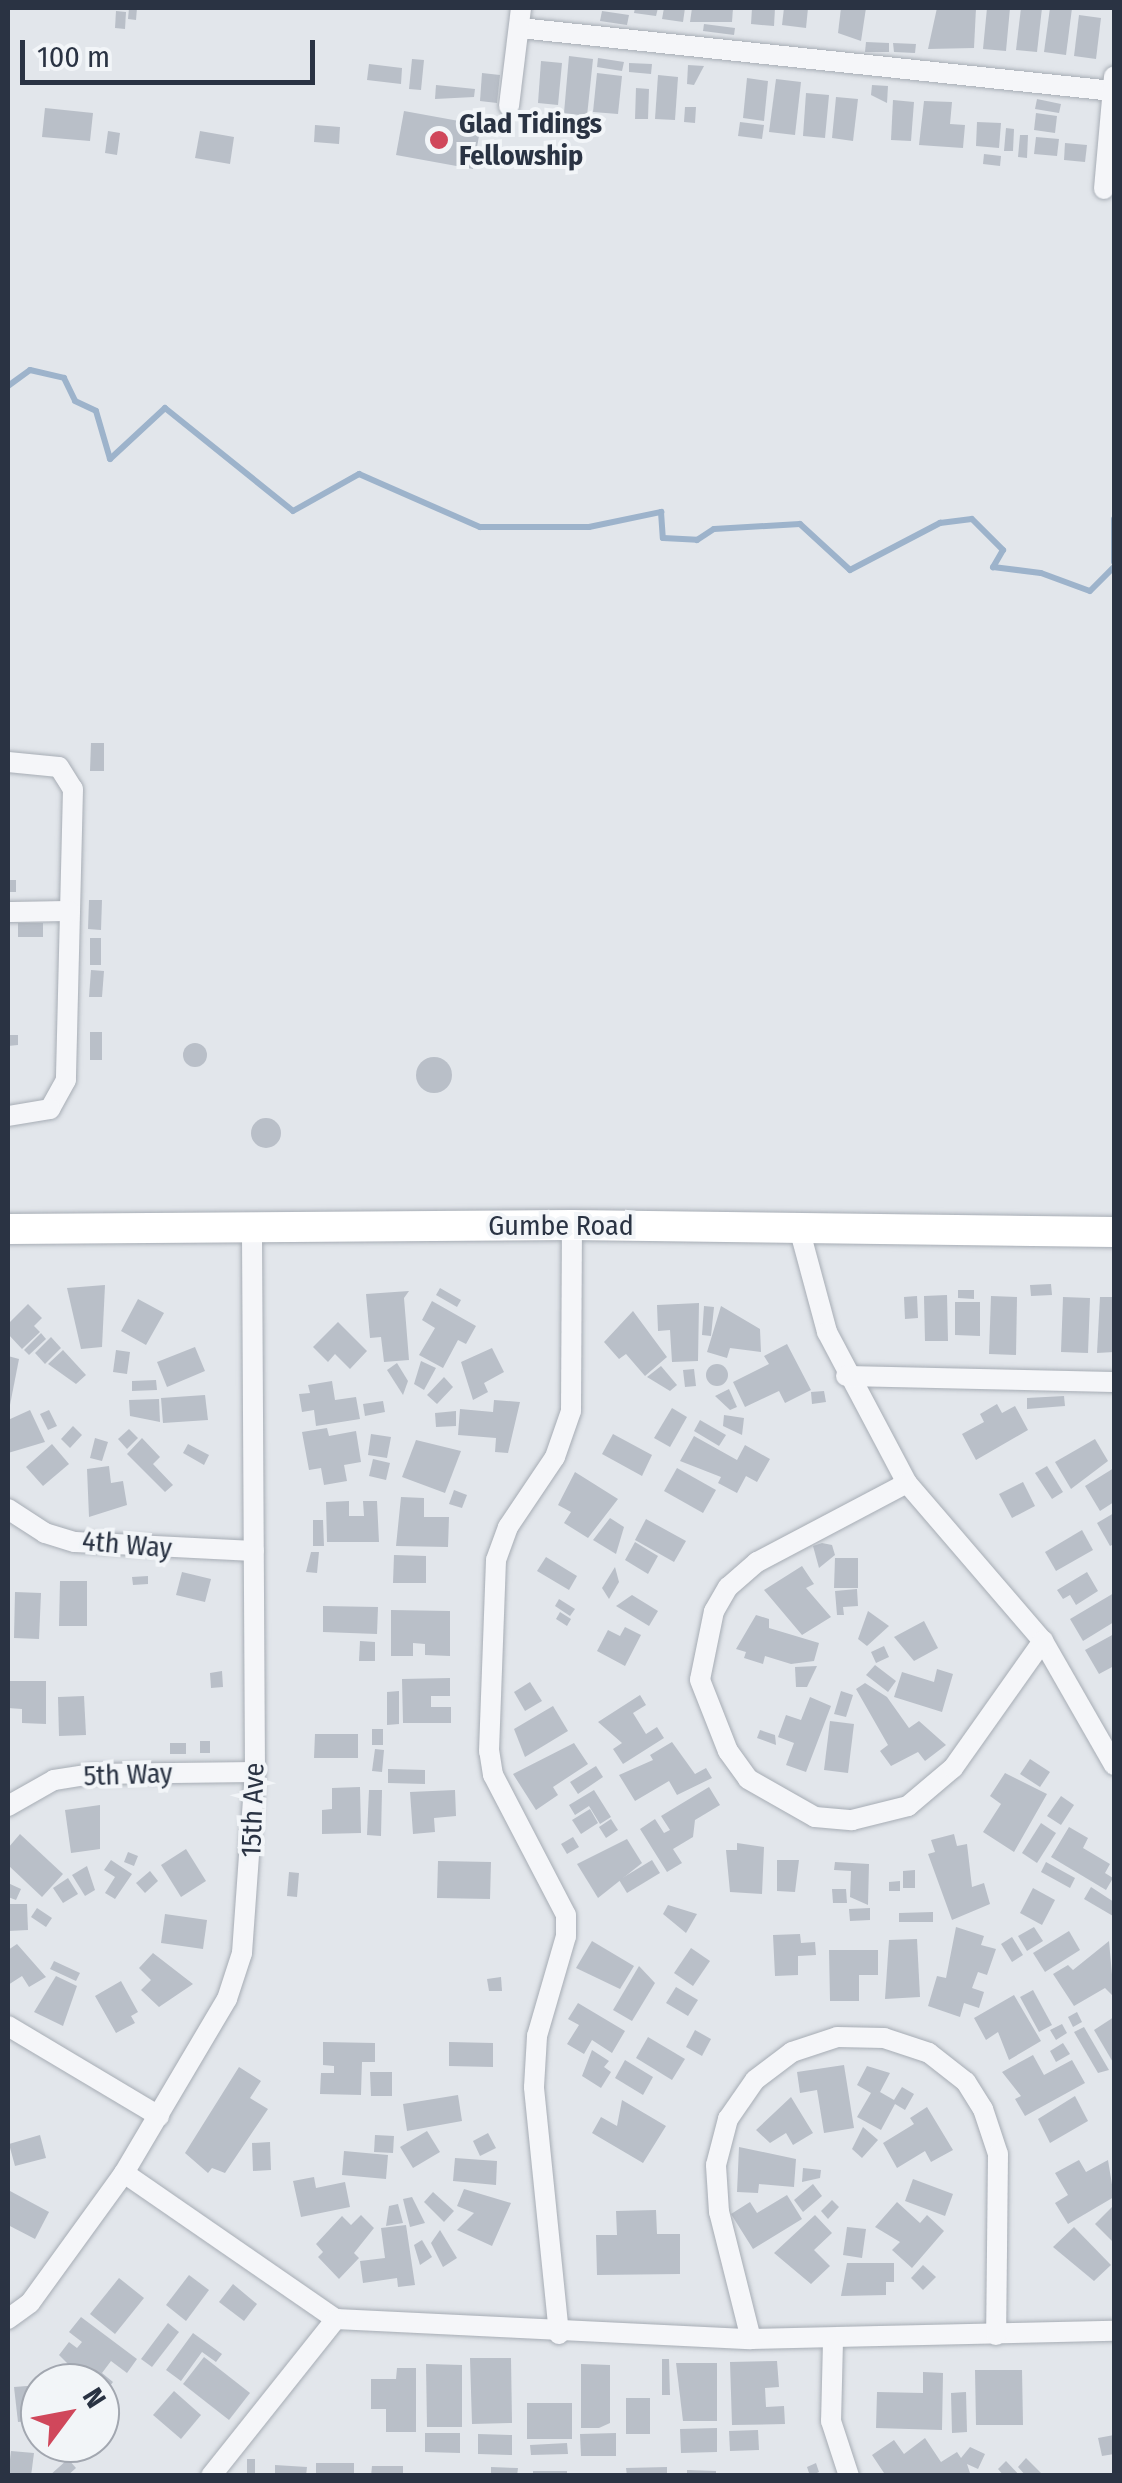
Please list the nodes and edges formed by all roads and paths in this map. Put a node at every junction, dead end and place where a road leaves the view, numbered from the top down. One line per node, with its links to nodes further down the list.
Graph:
1 (521, 18): 2 (street); 3 (street)
2 (1113, 84): 4 (street)
3 (509, 106)
4 (1104, 189)
5 (8, 762): 6 (street)
6 (70, 911): 7 (street); 8 (street)
7 (8, 912)
8 (8, 1116)
9 (572, 1224): 10 (street, Gumbe Road); 11 (street, Gumbe Road); 29 (street)
10 (252, 1228): 12 (street, Gumbe Road); 18 (street, 15th Ave)
11 (799, 1228): 13 (street, Gumbe Road); 14 (street)
12 (8, 1229)
13 (1114, 1232)
14 (846, 1376): 15 (street); 16 (street)
15 (1114, 1382)
16 (907, 1483): 19 (street); 19 (street)
17 (8, 1509): 18 (street, 4th Way)
18 (254, 1551): 21 (street, 15th Ave)
19 (1043, 1641): 20 (street)
20 (1114, 1765)
21 (255, 1772): 22 (street, 5th Way); 24 (street, 15th Ave)
22 (8, 1806)
23 (8, 2026): 24 (street)
24 (159, 2116): 25 (street, 15th Ave)
25 (124, 2174): 26 (street); 27 (street, 15th Ave)
26 (336, 2318): 29 (street); 33 (street)
27 (8, 2319)
28 (1114, 2332): 30 (street)
29 (559, 2334): 31 (street)
30 (996, 2335): 31 (street); 32 (street)
31 (751, 2339): 32 (street)
32 (832, 2340): 34 (street)
33 (211, 2476)
34 (849, 2476)

